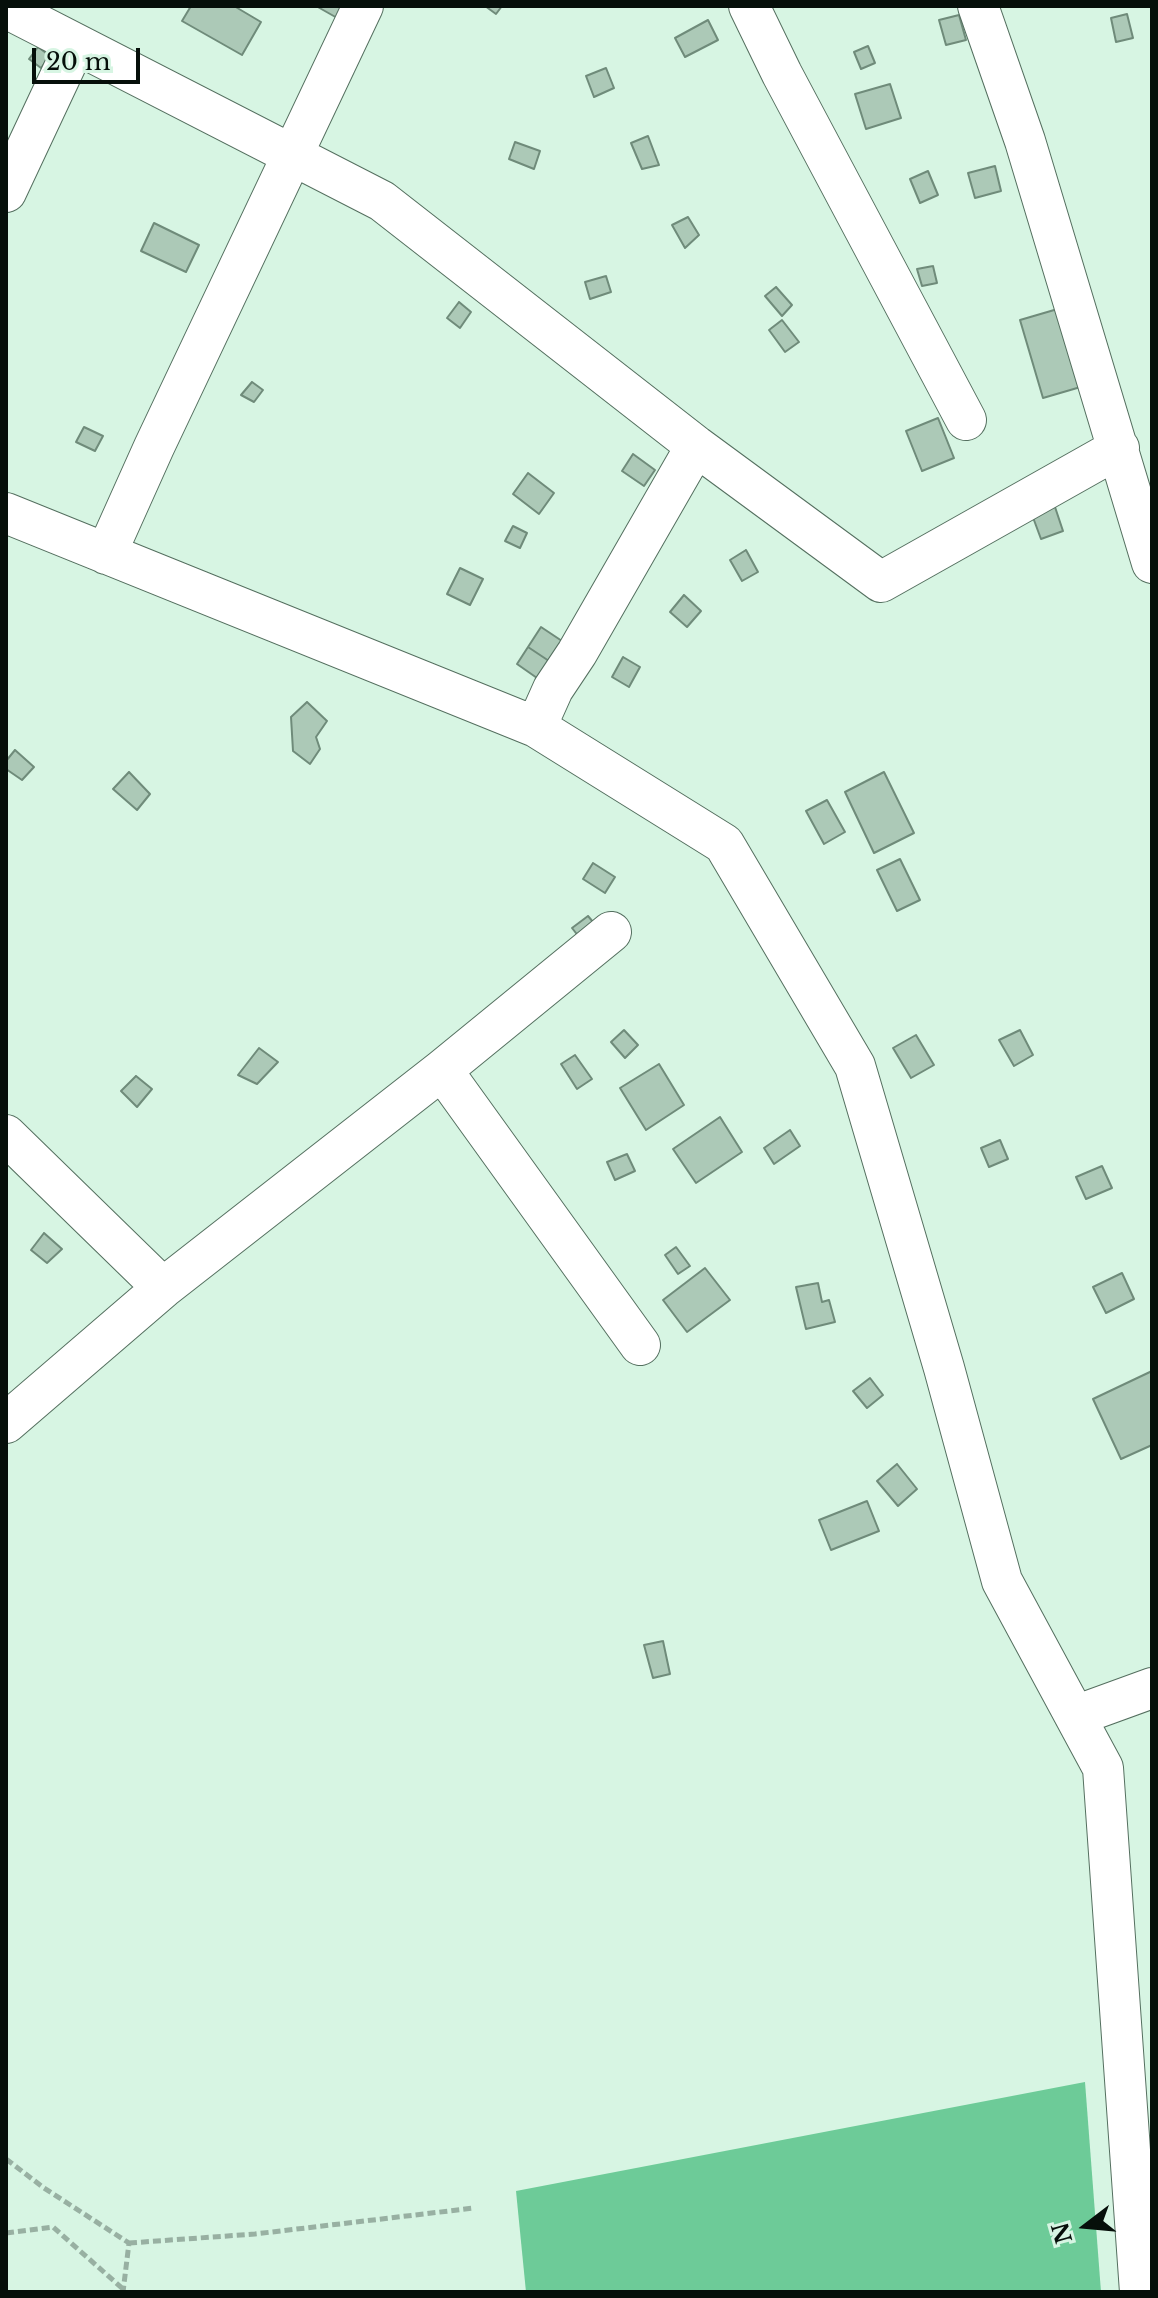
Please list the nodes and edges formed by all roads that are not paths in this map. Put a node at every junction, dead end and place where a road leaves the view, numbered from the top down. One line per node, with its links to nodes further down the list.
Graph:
1 (363, 6): 6 (street)
2 (749, 6): 8 (street)
3 (978, 6): 10 (street)
4 (6, 8): 5 (street)
5 (75, 45): 6 (street); 7 (street)
6 (293, 156): 9 (street); 12 (street)
7 (6, 192)
8 (966, 420)
9 (696, 446): 10 (street); 14 (street)
10 (1119, 448): 13 (street)
11 (6, 513): 12 (street)
12 (106, 554): 14 (street)
13 (1152, 563)
14 (536, 727): 22 (street)
15 (611, 932): 16 (street)
16 (442, 1070): 18 (street); 19 (street)
17 (6, 1135): 18 (street)
18 (163, 1288): 20 (street)
19 (640, 1345)
20 (6, 1422)
21 (1152, 1688): 22 (street)
22 (1075, 1716): 23 (street)
23 (1138, 2053): 24 (street)
24 (1140, 2292)

